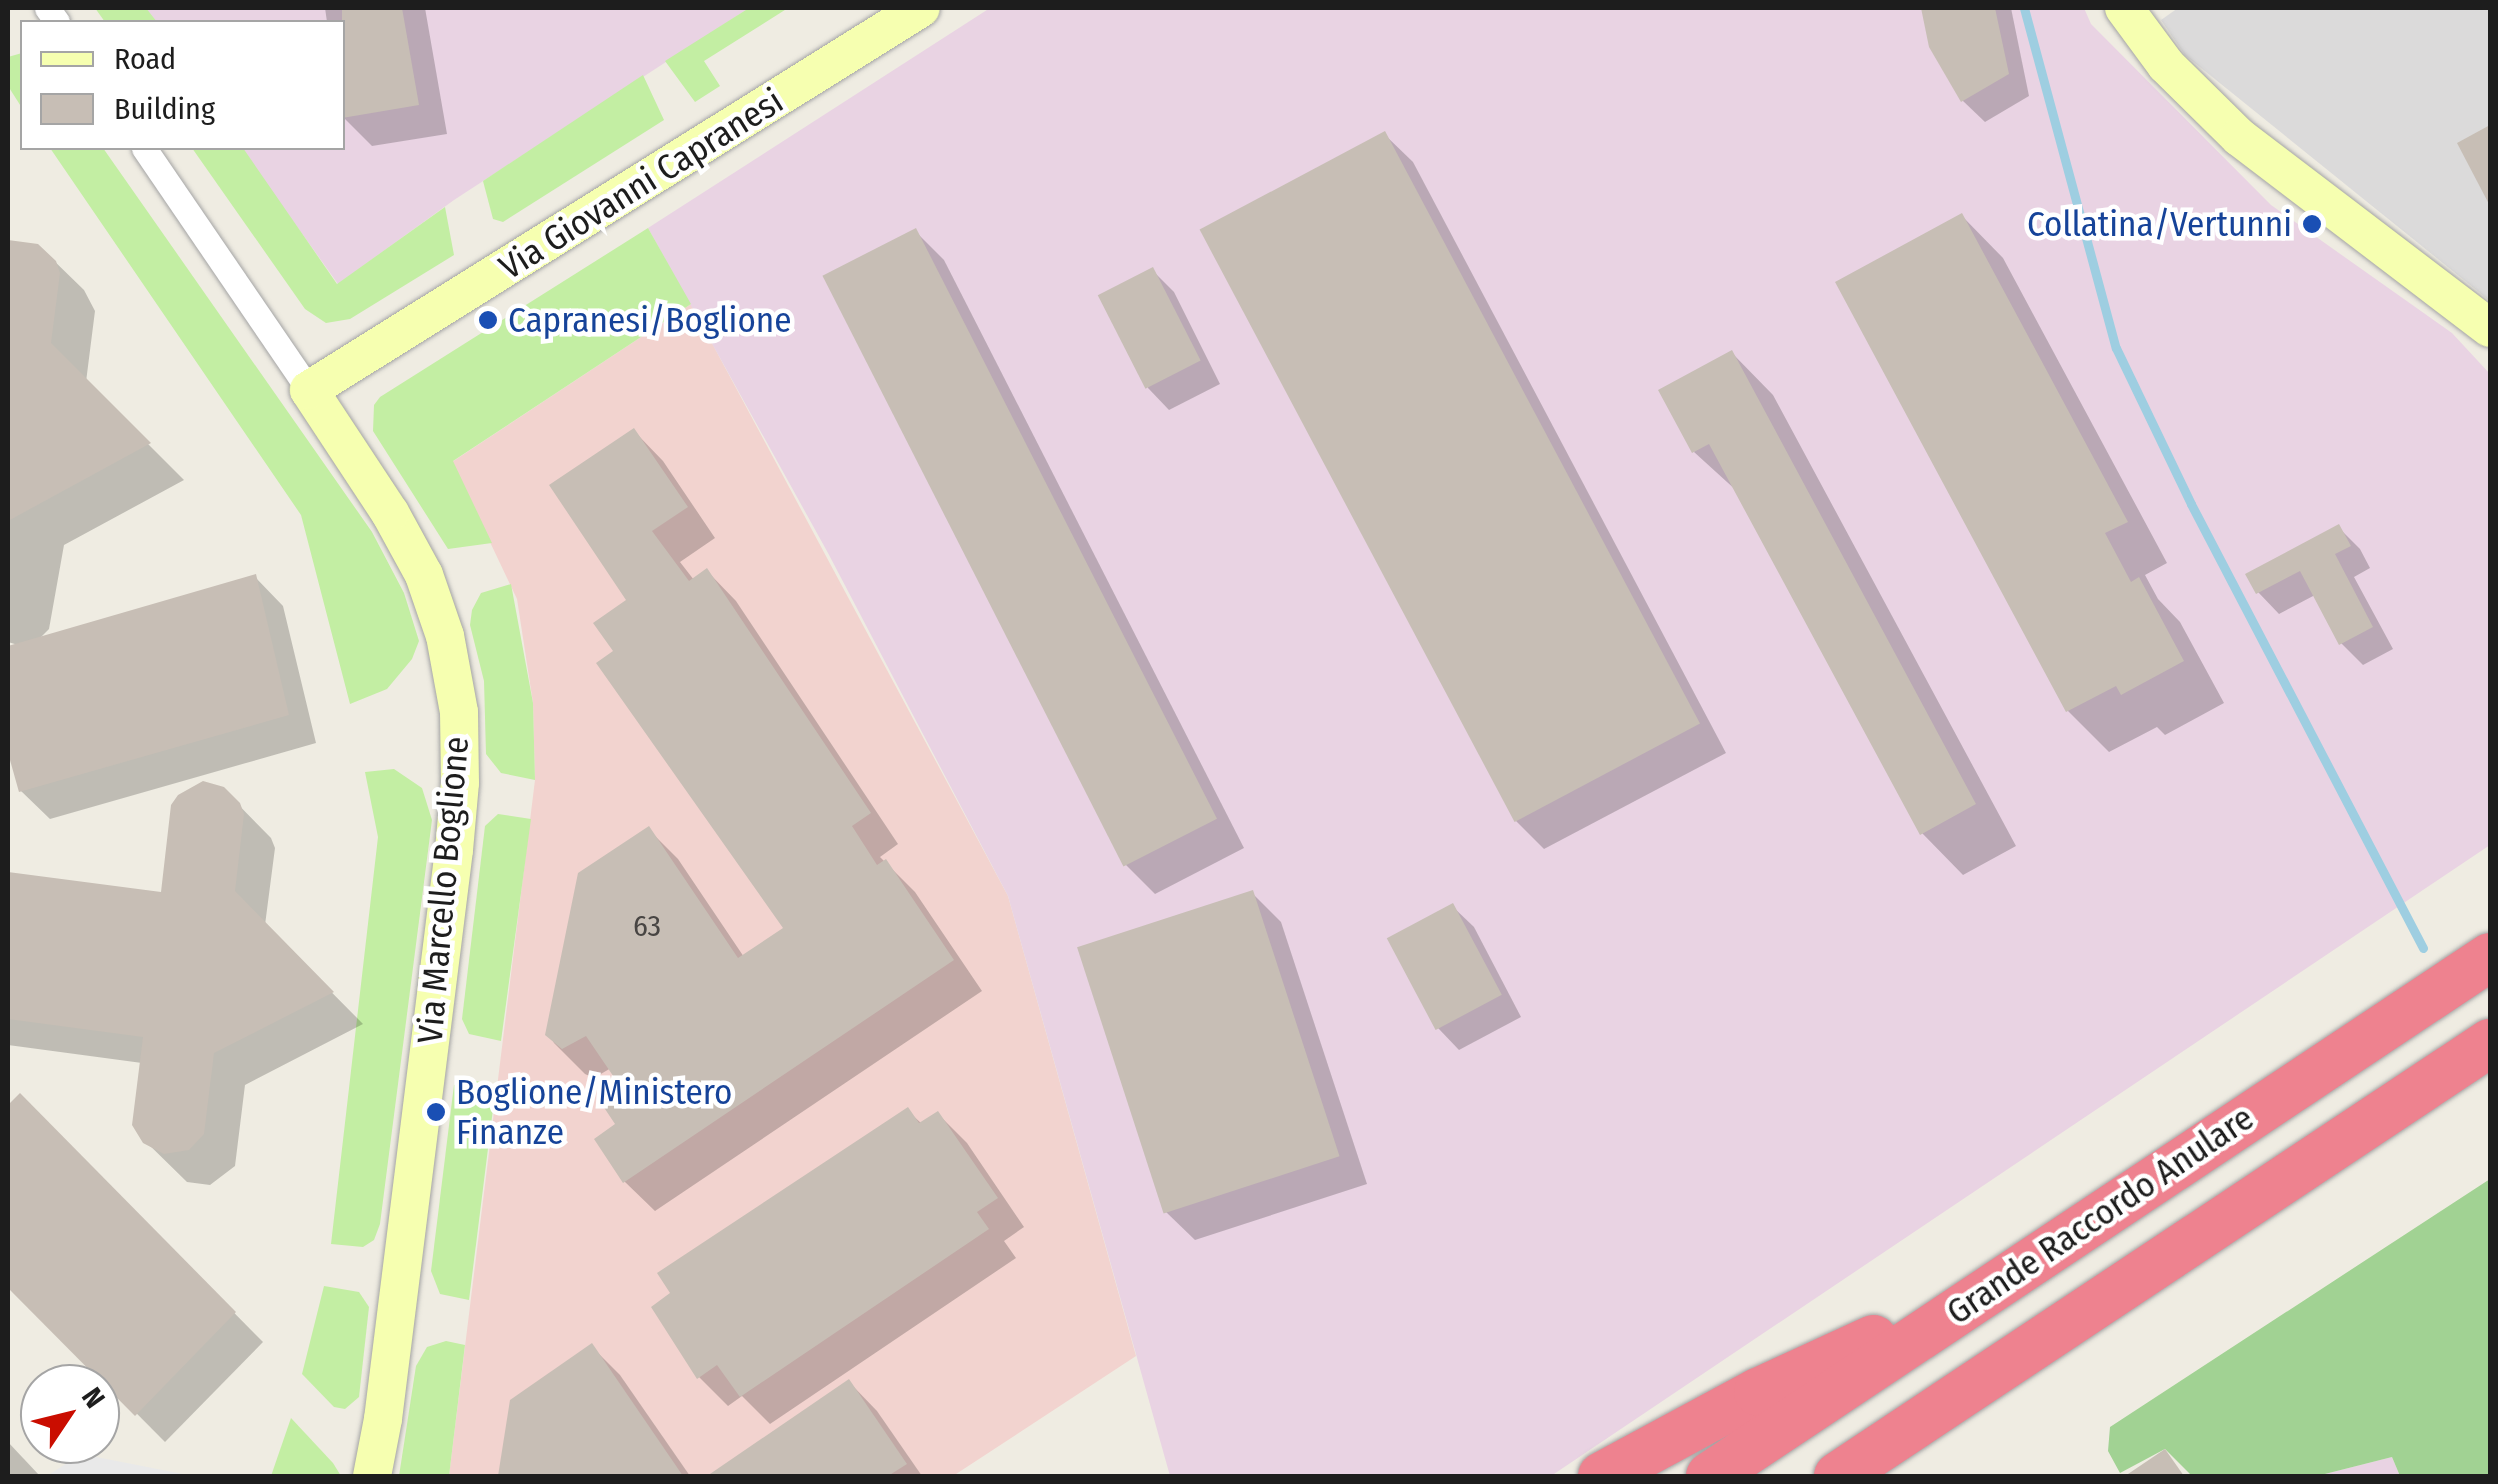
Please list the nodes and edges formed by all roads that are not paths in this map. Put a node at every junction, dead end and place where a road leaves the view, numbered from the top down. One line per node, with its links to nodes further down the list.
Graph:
1 (921, 8): 5 (street, Via Giovanni Capranesi)
2 (2124, 8): 4 (street)
3 (145, 150): 5 (street, Via Marcello Boglione)
4 (2490, 328)
5 (310, 390): 9 (street, Via Marcello Boglione)
6 (2490, 957): 8 (highway, Grande Raccordo Anulare)
7 (2490, 1043): 12 (highway, Grande Raccordo Anulare)
8 (1999, 1281): 10 (highway); 11 (highway, Grande Raccordo Anulare)
9 (372, 1476)
10 (1602, 1476)
11 (1710, 1476)
12 (1838, 1476)

